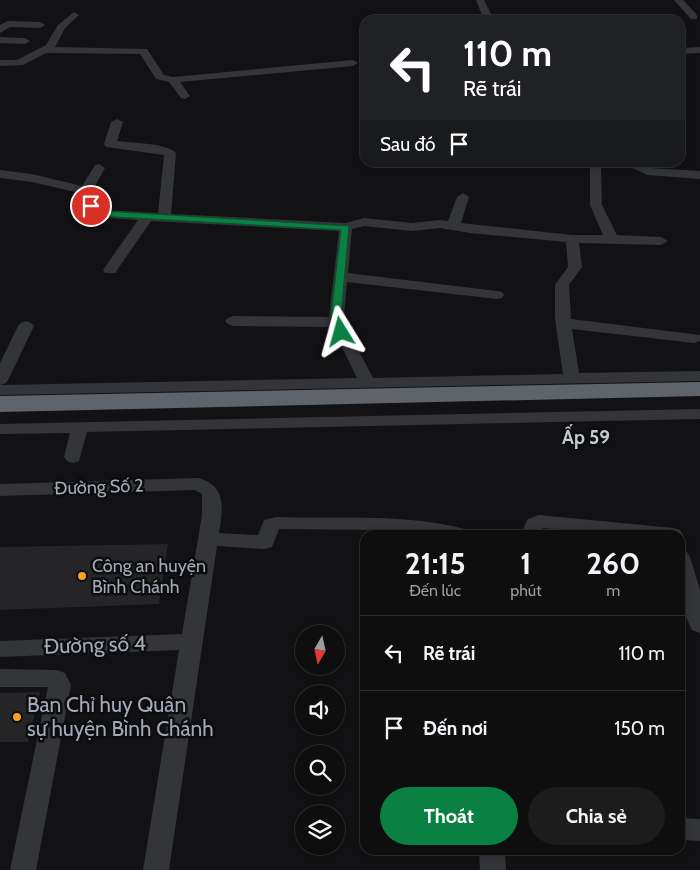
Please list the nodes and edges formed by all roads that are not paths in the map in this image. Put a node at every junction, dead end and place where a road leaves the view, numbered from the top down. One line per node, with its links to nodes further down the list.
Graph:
1 (480, 0): 4 (street)
2 (678, 0): 5 (street)
3 (74, 15): 10 (street)
4 (487, 15)
5 (694, 17)
6 (37, 29): 7 (street)
7 (0, 31)
8 (0, 40): 9 (street)
9 (25, 41)
10 (45, 50): 14 (street); 15 (street)
11 (700, 50): 12 (street)
12 (685, 51)
13 (353, 62): 15 (street)
14 (0, 63)
15 (173, 80): 16 (street)
16 (185, 96)
17 (117, 122): 26 (street)
18 (595, 167): 30 (street)
19 (639, 167): 22 (street)
20 (99, 168): 23 (street)
21 (0, 174): 23 (street)
22 (700, 176)
23 (86, 191): 25 (street)
24 (463, 197): 27 (street)
25 (147, 217): 26 (street); 32 (street)
26 (164, 218): 28 (street)
27 (453, 226): 28 (street); 29 (street)
28 (346, 228): 33 (street)
29 (572, 239): 30 (street); 37 (street)
30 (611, 239): 31 (street)
31 (661, 241)
32 (110, 270)
33 (341, 276): 34 (street); 36 (street)
34 (497, 295)
35 (233, 321): 36 (street)
36 (338, 322): 43 (street)
37 (564, 323): 39 (street); 41 (street)
38 (26, 326): 42 (street)
39 (694, 338)
40 (700, 376): 41 (street)
41 (572, 379): 43 (street)
42 (0, 380)
43 (368, 384): 45 (street)
44 (700, 389): 46 (highway)
45 (0, 390)
46 (0, 404)
47 (700, 405): 49 (highway)
48 (700, 414): 50 (street)
49 (0, 419)
50 (80, 427): 51 (street); 52 (street)
51 (0, 428)
52 (73, 457)
53 (0, 490): 57 (street, Đường Số 2)
54 (435, 530): 57 (street)
55 (532, 530): 56 (street)
56 (625, 530)
57 (208, 539): 60 (street)
58 (685, 574): 59 (street)
59 (700, 625)
60 (191, 642): 61 (street, Đường số 4); 67 (street)
61 (0, 649)
62 (0, 678): 66 (street)
63 (685, 829): 64 (street)
64 (700, 830)
65 (492, 855): 68 (street)
66 (23, 870)
67 (156, 870)
68 (493, 870)

